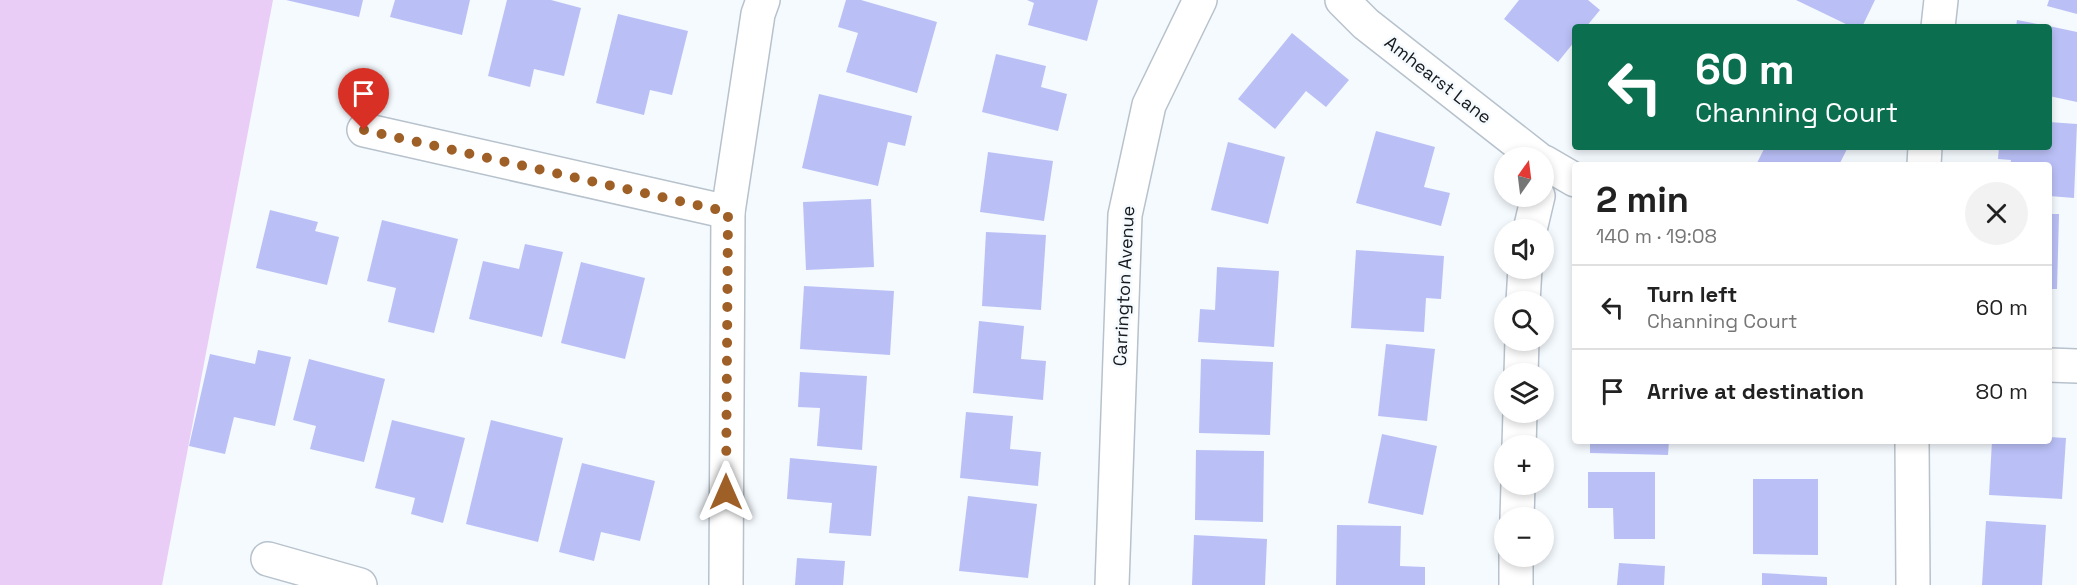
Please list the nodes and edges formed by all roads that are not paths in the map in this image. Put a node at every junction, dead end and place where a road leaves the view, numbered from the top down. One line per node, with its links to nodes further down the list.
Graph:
1 (763, 0): 10 (street)
2 (1200, 0): 18 (street, Carrington Avenue)
3 (1342, 0): 7 (street, Amhearst Lane)
4 (1941, 0): 5 (street)
5 (1938, 24)
6 (364, 130): 10 (street)
7 (1520, 147)
8 (1554, 170): 9 (street, Amhearst Lane)
9 (1572, 179)
10 (728, 212): 17 (street)
11 (2052, 365): 12 (street)
12 (2077, 366)
13 (1912, 444): 20 (street)
14 (268, 559): 16 (street)
15 (1516, 567): 19 (street)
16 (360, 585)
17 (726, 585)
18 (1112, 585)
19 (1516, 585)
20 (1913, 585)

